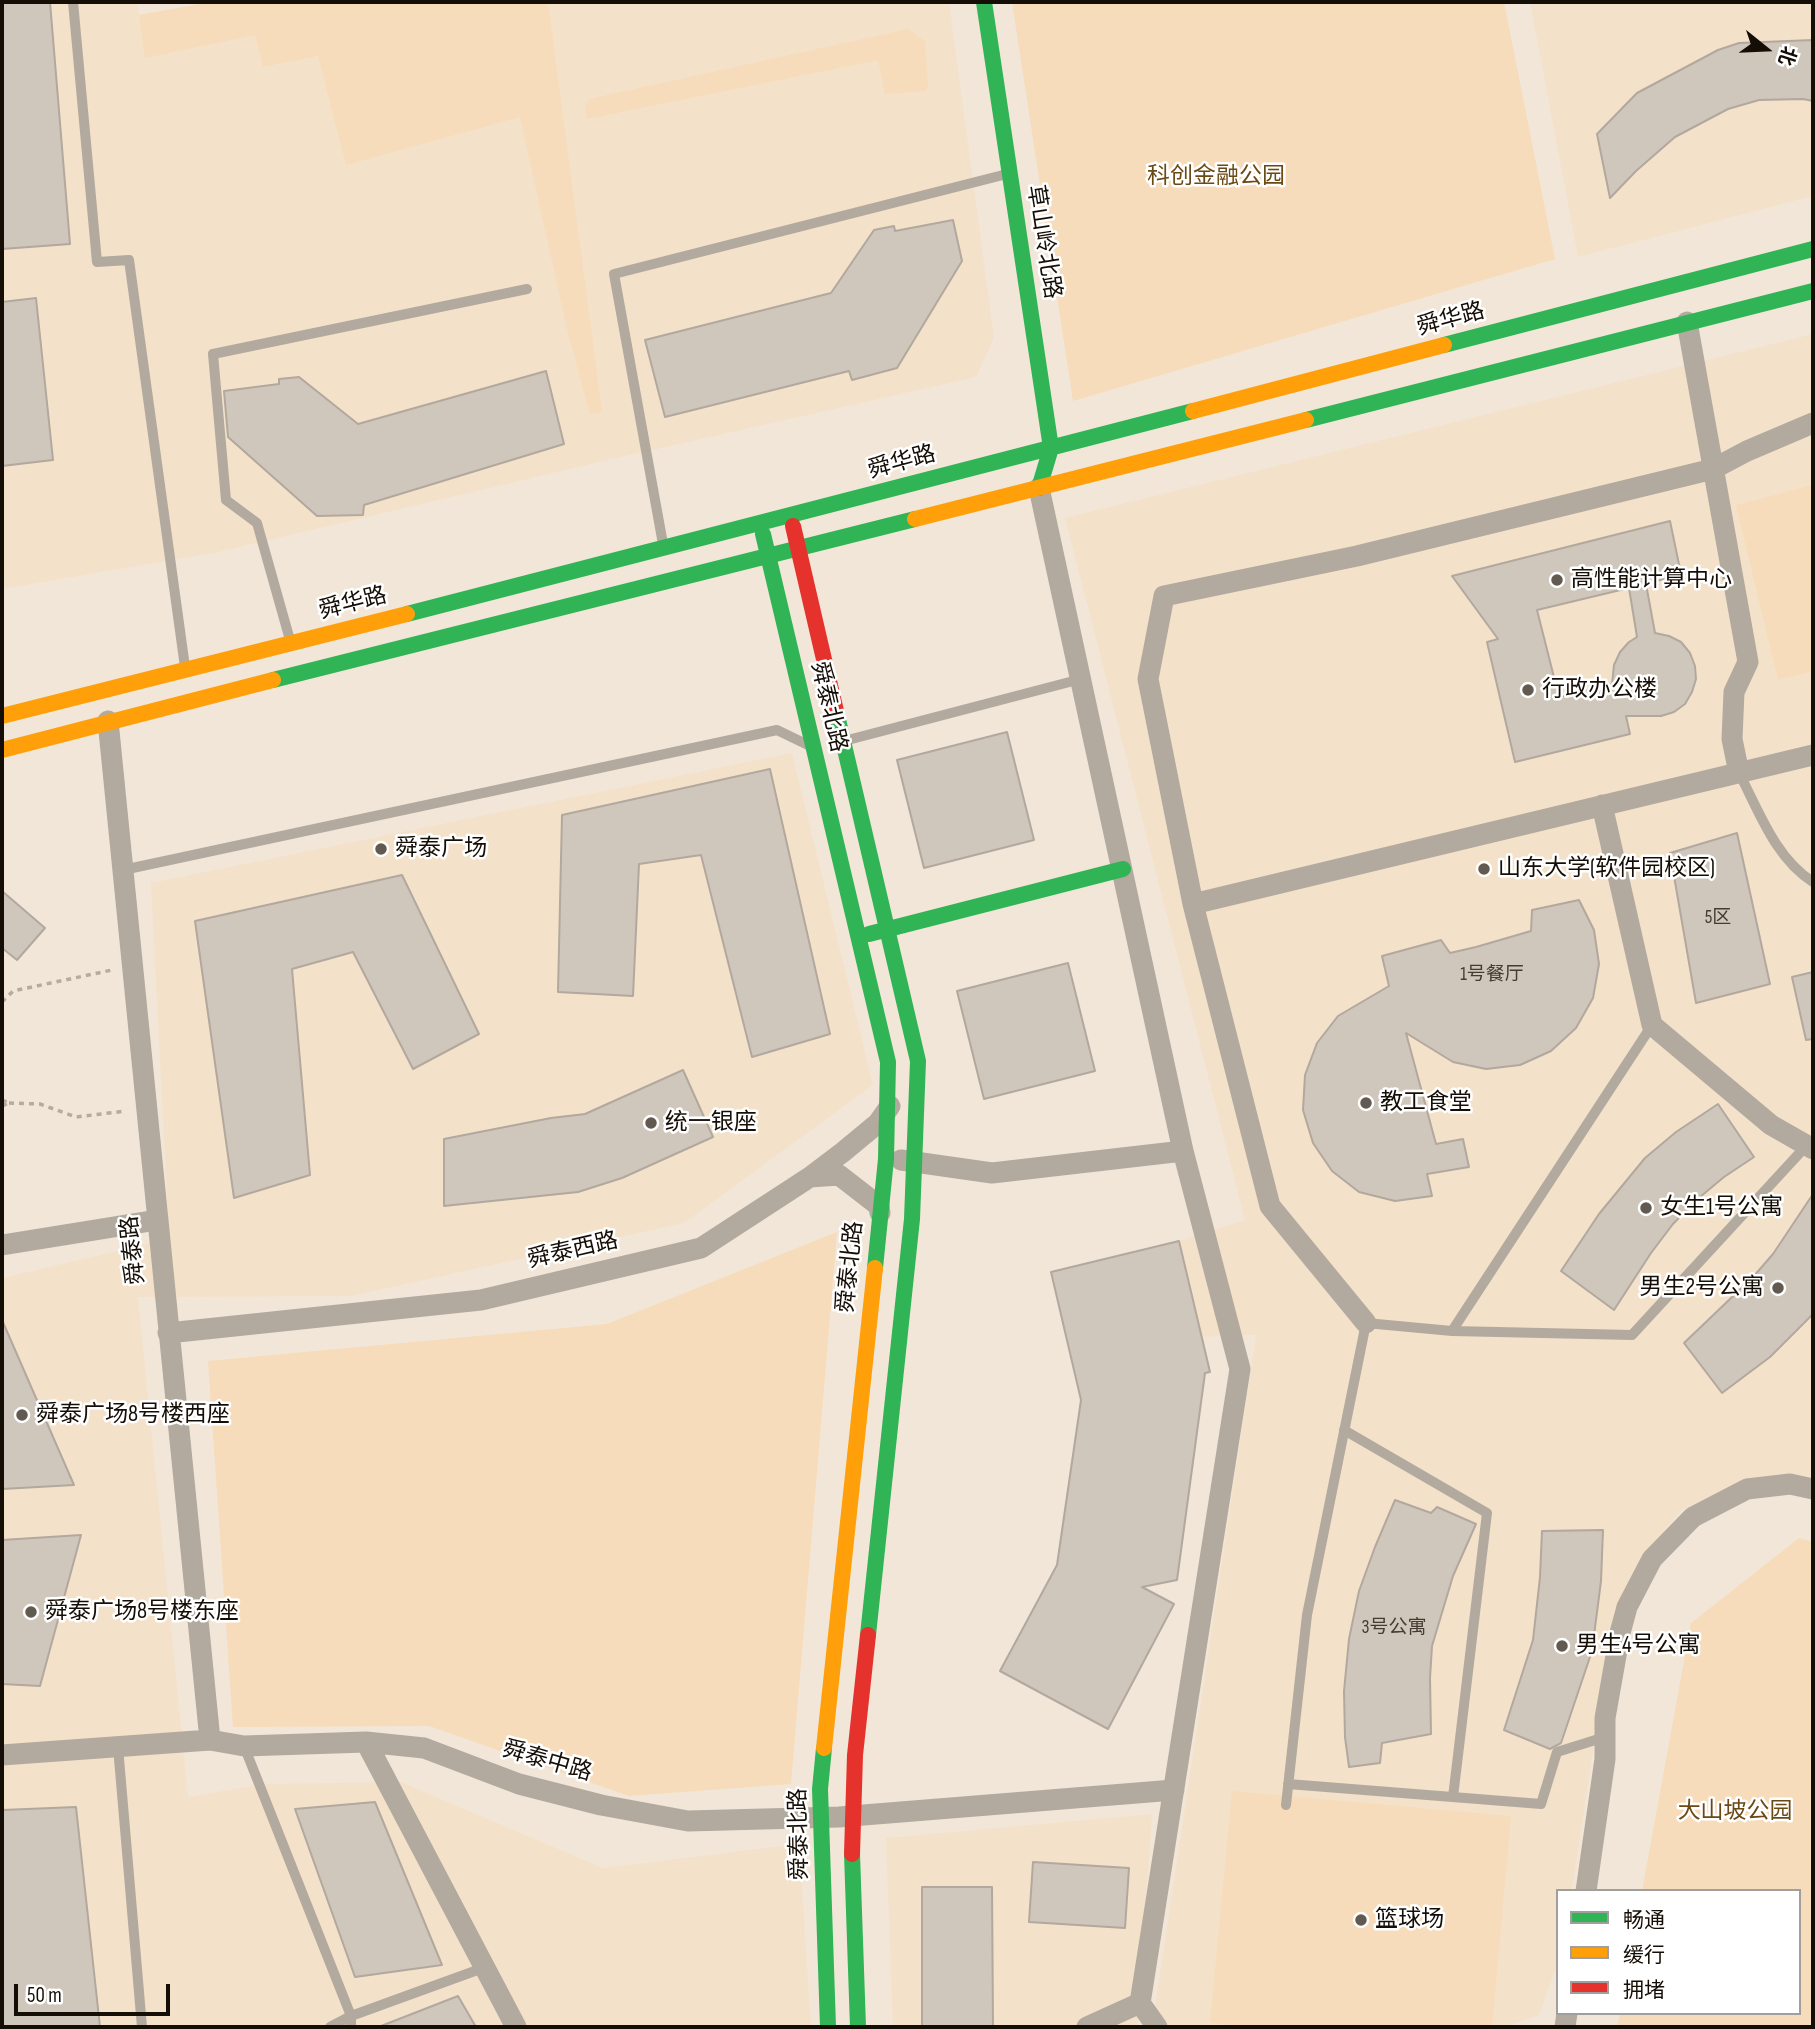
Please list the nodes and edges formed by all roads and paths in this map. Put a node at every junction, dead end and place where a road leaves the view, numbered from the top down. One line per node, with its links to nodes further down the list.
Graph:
1 (73, 2): 18 (lane)
2 (984, 2): 3 (main road, 草山岭北路)
3 (1010, 173): 9 (main road, 草山岭北路); 14 (lane)
4 (1813, 249): 9 (main road, 舜华路)
5 (527, 289): 17 (lane)
6 (1813, 291): 7 (main road)
7 (1687, 322): 10 (street); 11 (main road)
8 (1813, 423): 10 (street)
9 (1051, 448): 11 (main road, 草山岭北路); 12 (main road, 舜华路)
10 (1713, 469): 25 (street); 30 (street)
11 (1039, 488): 15 (main road); 19 (street)
12 (791, 516): 13 (main road, 舜华路); 15 (main road)
13 (761, 524): 14 (main road, 舜华路); 16 (main road, 舜泰北路)
14 (664, 548): 17 (main road, 舜华路)
15 (798, 549): 16 (main road); 22 (main road)
16 (769, 555): 21 (main road); 22 (main road, 舜泰北路)
17 (291, 643): 18 (main road, 舜华路)
18 (186, 670): 20 (main road, 舜华路)
19 (1081, 679): 22 (lane); 27 (street)
20 (2, 716)
21 (108, 721): 23 (main road); 28 (street, 舜泰路)
22 (829, 745): 28 (lane); 31 (main road); 32 (main road, 舜泰北路)
23 (2, 750)
24 (1813, 755): 25 (street)
25 (1740, 772): 26 (street); 29 (lane)
26 (1602, 805): 30 (street); 35 (street)
27 (1123, 869): 31 (main road); 43 (street)
28 (123, 870): 33 (street, 舜泰路)
29 (1813, 882)
30 (1193, 904): 50 (street)
31 (887, 930): 32 (main road); 36 (main road)
32 (859, 937): 41 (main road, 舜泰北路)
33 (132, 965): 34 (path); 40 (street, 舜泰路)
34 (2, 1002)
35 (1652, 1025): 42 (street); 51 (lane)
36 (918, 1061): 41 (street, 舜泰西路); 45 (main road)
37 (2, 1100): 38 (path)
38 (9, 1103): 39 (path); 40 (path)
39 (2, 1106)
40 (146, 1109): 48 (street, 舜泰路)
41 (887, 1110): 44 (main road, 舜泰北路); 46 (street, 舜泰西路)
42 (1810, 1147): 51 (lane)
43 (1183, 1151): 45 (street); 62 (street)
44 (886, 1158): 45 (street); 47 (main road, 舜泰北路)
45 (914, 1162): 65 (main road)
46 (810, 1177): 47 (street); 52 (street, 舜泰西路)
47 (880, 1213): 65 (main road, 舜泰北路)
48 (157, 1220): 49 (street); 52 (street, 舜泰路)
49 (2, 1245)
50 (1367, 1323): 51 (lane); 53 (lane)
51 (1452, 1331)
52 (168, 1333): 56 (street, 舜泰路)
53 (1345, 1430): 61 (lane); 63 (lane)
54 (1813, 1489): 55 (street)
55 (1605, 1737): 63 (lane); 66 (street)
56 (210, 1740): 58 (street); 59 (street)
57 (366, 1742): 58 (street, 舜泰中路); 65 (street, 舜泰中路); 67 (street)
58 (244, 1746): 69 (lane)
59 (117, 1747): 60 (street); 70 (lane)
60 (2, 1755)
61 (1288, 1784): 63 (lane); 64 (lane)
62 (1174, 1790): 65 (street, 舜泰中路); 68 (street)
63 (1453, 1797)
64 (1286, 1805)
65 (838, 1817): 73 (main road, 舜泰北路); 74 (main road)
66 (1586, 1889)
67 (483, 1968): 69 (lane); 72 (street)
68 (1140, 2003): 75 (street); 76 (street)
69 (351, 2022): 71 (lane)
70 (142, 2027)
71 (330, 2027)
72 (516, 2027)
73 (828, 2027)
74 (859, 2027)
75 (1087, 2027)
76 (1157, 2027)

